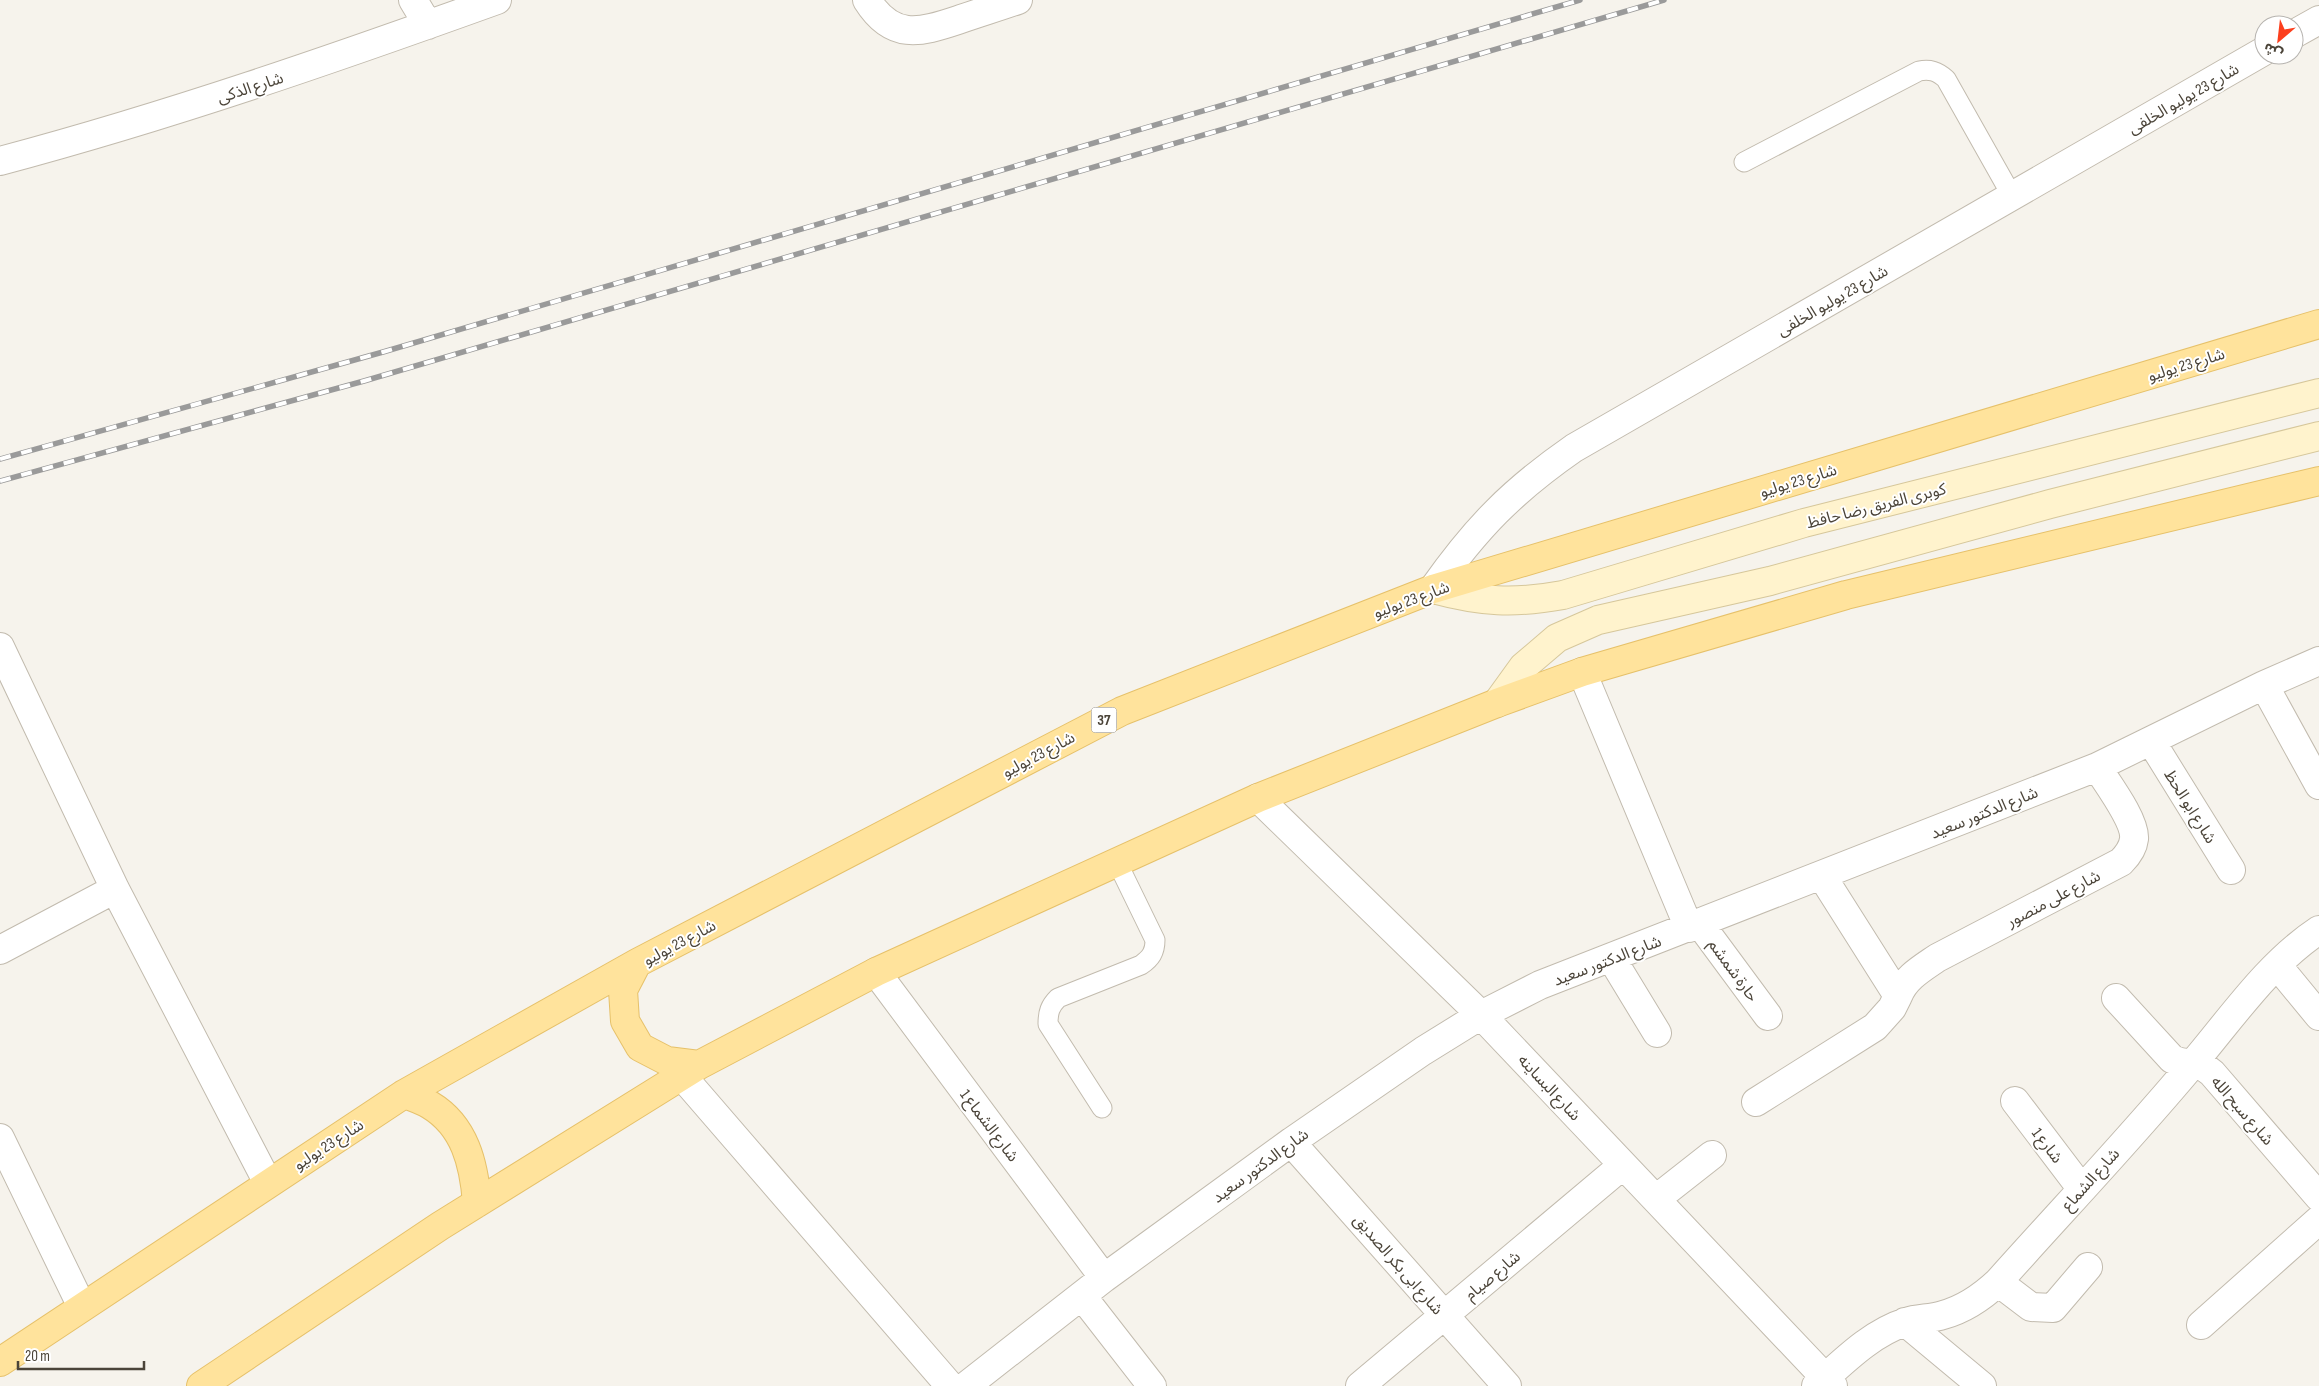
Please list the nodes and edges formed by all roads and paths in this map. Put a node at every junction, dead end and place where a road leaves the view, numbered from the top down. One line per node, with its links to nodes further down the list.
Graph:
1 (413, 0): 6 (street)
2 (497, 0): 6 (street, شارع الذكى)
3 (1018, 0): 4 (street)
4 (869, 4)
5 (2319, 20): 7 (street)
6 (428, 25): 9 (street, شارع الذكى)
7 (2304, 28)
8 (2254, 57): 11 (street, شارع 23 يوليو الخلفى)
9 (0, 161)
10 (1744, 162): 11 (lane)
11 (2012, 196): 16 (street, شارع 23 يوليو الخلفى)
12 (2319, 324): 16 (main road, شارع 23 يوليو / 37)
13 (2319, 393): 16 (main road, كوبرى الفريق رضا حافظ)
14 (2319, 436): 21 (main road)
15 (2319, 481): 19 (main road)
16 (1433, 590): 34 (main road, شارع 23 يوليو / 37)
17 (2319, 661): 20 (street, شارع الدكتور سعيد)
18 (3, 663): 29 (street)
19 (1582, 672): 21 (main road); 30 (street, حارة شمشم)
20 (2264, 685): 22 (street, شارع الدكتور سعيد); 24 (street)
21 (1497, 703): 25 (main road)
22 (2150, 741): 23 (street, شارع الدكتور سعيد); 27 (street, شارع ابو الحظ)
23 (2097, 767): 28 (street, شارع الدكتور سعيد); 37 (street, شارع على منصور)
24 (2319, 785)
25 (1258, 798): 26 (main road); 39 (street, شارع البساينه)
26 (1117, 862): 36 (main road); 48 (lane)
27 (2231, 870)
28 (1822, 876): 30 (street, شارع الدكتور سعيد); 37 (street)
29 (115, 889): 32 (street); 53 (street)
30 (1694, 926): 33 (street, شارع الدكتور سعيد); 40 (street, حارة شمشم)
31 (2319, 930): 35 (street, شارع الشماع)
32 (0, 950)
33 (1612, 959): 39 (street, شارع الدكتور سعيد); 42 (street)
34 (637, 963): 44 (main road); 45 (main road, شارع 23 يوليو / 37)
35 (2277, 965): 41 (street); 43 (street, شارع الشماع)
36 (876, 972): 44 (main road); 60 (street, شارع الشماع 1)
37 (1898, 996): 47 (street, شارع على منصور)
38 (2116, 998): 43 (street, شارع سبح الله)
39 (1481, 1014): 50 (street, شارع الدكتور سعيد); 52 (street, شارع البساينه)
40 (1768, 1016)
41 (2319, 1016)
42 (1657, 1033)
43 (2194, 1062): 54 (street, شارع الشماع); 55 (street, شارع سبح الله)
44 (691, 1071): 57 (main road); 70 (street)
45 (404, 1094): 53 (main road, شارع 23 يوليو / 37); 57 (main road)
46 (2015, 1101): 54 (street, شارع 1)
47 (1756, 1102)
48 (1102, 1108)
49 (0, 1138): 63 (street)
50 (1291, 1142): 60 (street, شارع الدكتور سعيد); 64 (street, شارع ابى بكر الصديق)
51 (1712, 1155): 56 (street)
52 (1623, 1165): 56 (street, شارع البساينه); 64 (street, شارع صيام)
53 (268, 1183): 63 (main road, شارع 23 يوليو / 37)
54 (2081, 1188): 61 (street, شارع الشماع)
55 (2319, 1197)
56 (1656, 1199): 68 (street, شارع البساينه)
57 (476, 1203): 69 (main road)
58 (2319, 1220): 66 (street)
59 (2088, 1267): 61 (street)
60 (1104, 1278): 62 (street, شارع الدكتور سعيد)
61 (1998, 1282): 65 (street, شارع الشماع)
62 (1082, 1296): 71 (street, شارع الدكتور سعيد); 72 (street)
63 (82, 1307): 67 (main road, شارع 23 يوليو / 37)
64 (1444, 1315): 73 (street, شارع صيام); 74 (street, شارع ابى بكر الصديق)
65 (1906, 1322): 68 (street, شارع الشماع); 75 (street)
66 (2201, 1325)
67 (0, 1362)
68 (1825, 1383)
69 (202, 1386)
70 (950, 1386)
71 (966, 1386)
72 (1152, 1386)
73 (1360, 1386)
74 (1508, 1386)
75 (1982, 1386)

